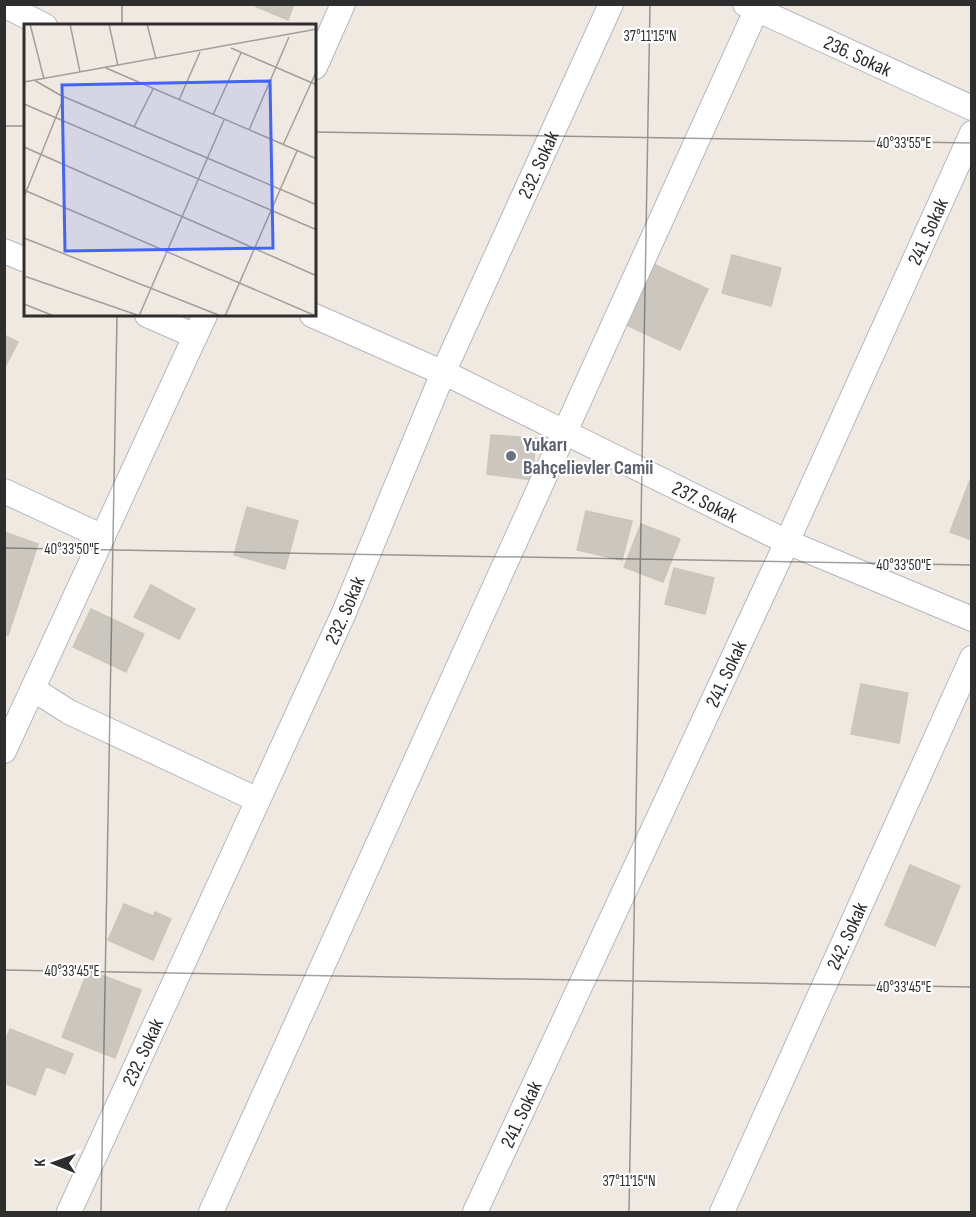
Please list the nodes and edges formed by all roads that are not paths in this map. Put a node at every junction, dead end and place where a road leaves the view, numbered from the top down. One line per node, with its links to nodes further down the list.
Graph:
1 (343, 4): 6 (street)
2 (611, 4): 14 (street, 232. Sokak)
3 (4, 5): 5 (street)
4 (753, 6): 7 (street, 236. Sokak); 15 (street)
5 (41, 24)
6 (316, 65)
7 (972, 108)
8 (972, 133): 18 (street, 241. Sokak)
9 (4, 250): 10 (street)
10 (24, 259)
11 (152, 316): 13 (street)
12 (314, 316): 14 (street, 237. Sokak)
13 (200, 326): 17 (street)
14 (443, 373): 15 (street, 237. Sokak); 23 (street, 232. Sokak)
15 (565, 432): 18 (street, 237. Sokak); 25 (street)
16 (4, 491): 17 (street)
17 (103, 537): 21 (street)
18 (787, 542): 19 (street, 237. Sokak); 26 (street, 241. Sokak)
19 (972, 619)
20 (972, 658): 27 (street, 242. Sokak)
21 (33, 689): 22 (street); 23 (street)
22 (4, 751)
23 (258, 800): 24 (street, 232. Sokak)
24 (74, 1211)
25 (211, 1212)
26 (475, 1212)
27 (722, 1212)

